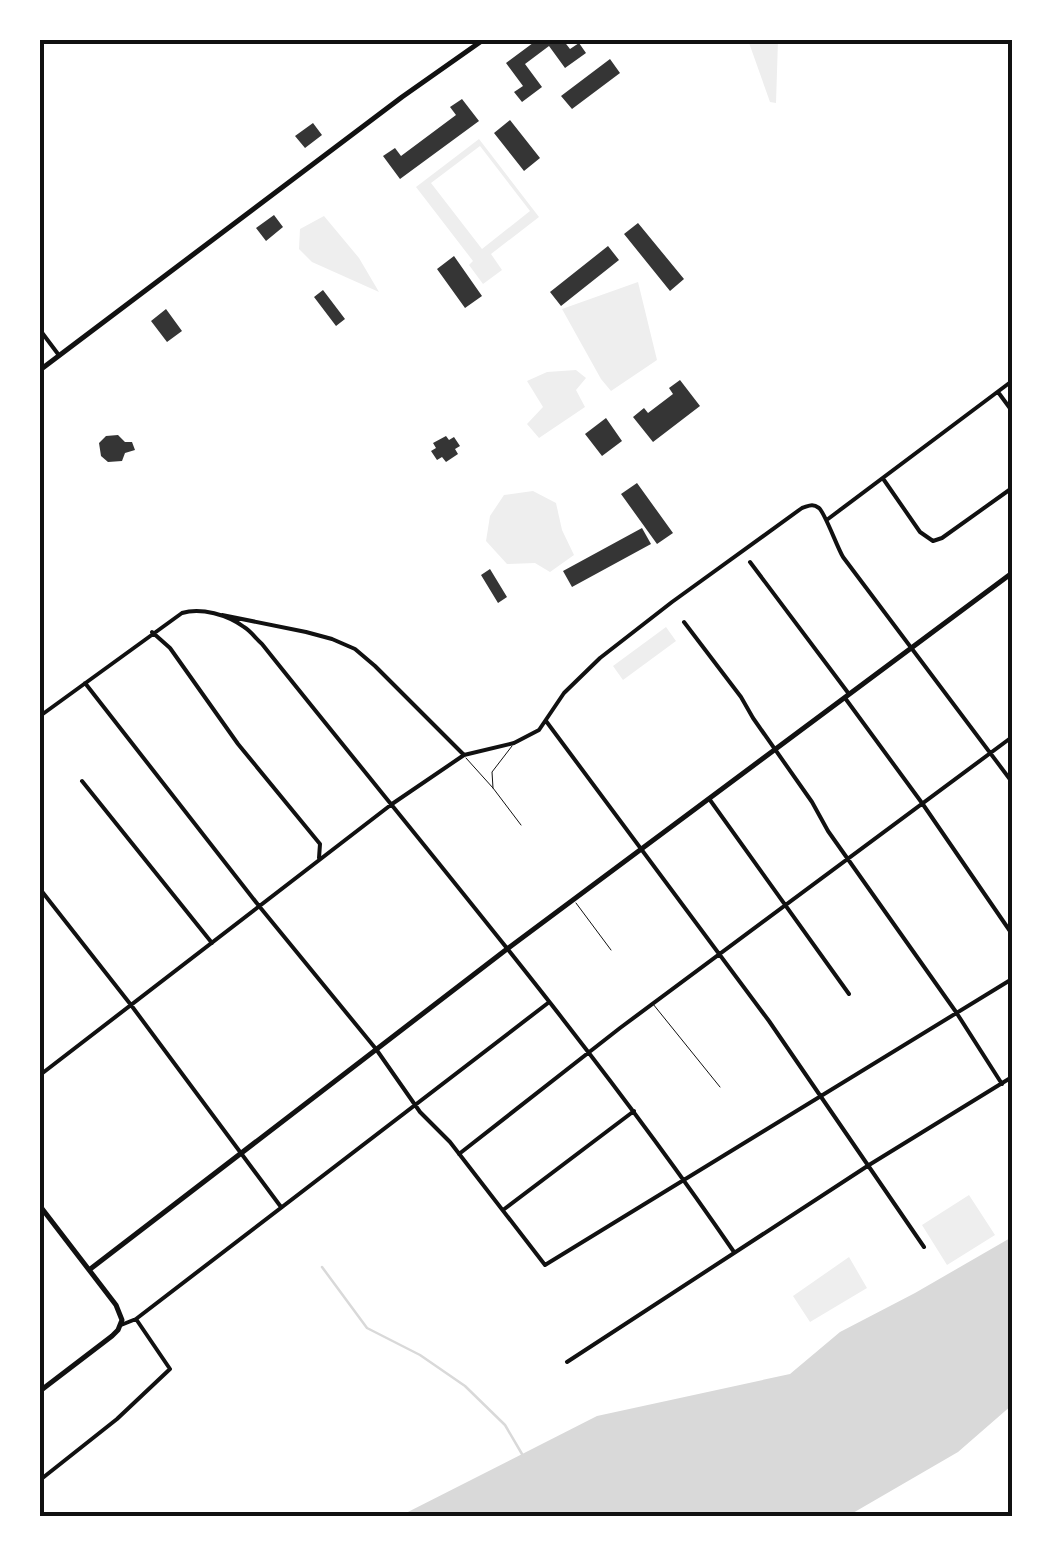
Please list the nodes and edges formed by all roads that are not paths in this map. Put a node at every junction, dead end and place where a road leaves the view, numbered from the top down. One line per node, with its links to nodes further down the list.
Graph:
1 (478, 41): 3 (street)
2 (40, 330): 3 (street)
3 (59, 356): 4 (street)
4 (40, 370)
5 (1012, 381): 6 (street)
6 (998, 392): 7 (street); 8 (street)
7 (1012, 410)
8 (882, 479): 9 (street); 10 (street)
9 (1012, 488)
10 (826, 521): 16 (street); 20 (street)
11 (750, 562): 18 (street)
12 (1012, 573): 16 (street)
13 (212, 613): 15 (street); 25 (street); 31 (street)
14 (684, 622): 23 (street)
15 (152, 632): 17 (street); 33 (street)
16 (911, 648): 18 (street); 24 (street)
17 (85, 683): 19 (street); 40 (street)
18 (847, 696): 23 (street); 30 (street)
19 (40, 716)
20 (546, 721): 22 (street); 35 (street)
21 (1012, 737): 24 (street)
22 (514, 744): 25 (street); 28 (lane)
23 (776, 749): 29 (street); 37 (street)
24 (990, 752): 27 (street); 30 (street)
25 (464, 755): 28 (lane); 31 (street)
26 (82, 780): 43 (street)
27 (1012, 782)
28 (494, 788): 32 (lane)
29 (710, 800): 35 (street); 41 (street)
30 (922, 803): 37 (street); 42 (street)
31 (392, 804): 34 (street); 44 (street)
32 (522, 824)
33 (320, 844): 34 (street); 36 (street)
34 (332, 848): 36 (street)
35 (642, 850): 39 (street); 46 (street)
36 (319, 858): 40 (street)
37 (849, 858): 41 (street); 52 (street)
38 (40, 890): 51 (street)
39 (574, 900): 44 (street); 45 (lane)
40 (259, 906): 43 (street); 53 (street)
41 (787, 906): 46 (street); 48 (street)
42 (1012, 934)
43 (212, 943): 51 (street)
44 (507, 949): 49 (street); 53 (street)
45 (610, 950)
46 (719, 954): 50 (street); 59 (street)
47 (1012, 979): 52 (street)
48 (850, 994)
49 (549, 1002): 54 (street); 60 (street)
50 (653, 1004): 54 (street); 58 (lane)
51 (132, 1005): 55 (street); 62 (street)
52 (956, 1012): 57 (street); 59 (street)
53 (376, 1049): 60 (street); 62 (street)
54 (590, 1053): 61 (street); 63 (street)
55 (40, 1075)
56 (1012, 1077): 57 (street)
57 (1002, 1084): 64 (street)
58 (720, 1087)
59 (821, 1094): 64 (street); 65 (street)
60 (415, 1104): 63 (street); 67 (street)
61 (634, 1111): 65 (street); 68 (street)
62 (241, 1153): 67 (street); 71 (street)
63 (459, 1154): 68 (street)
64 (869, 1164): 69 (street); 70 (street)
65 (684, 1179): 68 (street); 70 (street)
66 (40, 1206): 71 (street)
67 (281, 1207): 72 (street)
68 (503, 1210)
69 (924, 1247)
70 (734, 1252): 74 (street)
71 (89, 1270): 73 (street)
72 (136, 1319): 73 (street); 76 (street)
73 (121, 1322): 75 (street)
74 (568, 1362)
75 (40, 1391)
76 (40, 1480)

